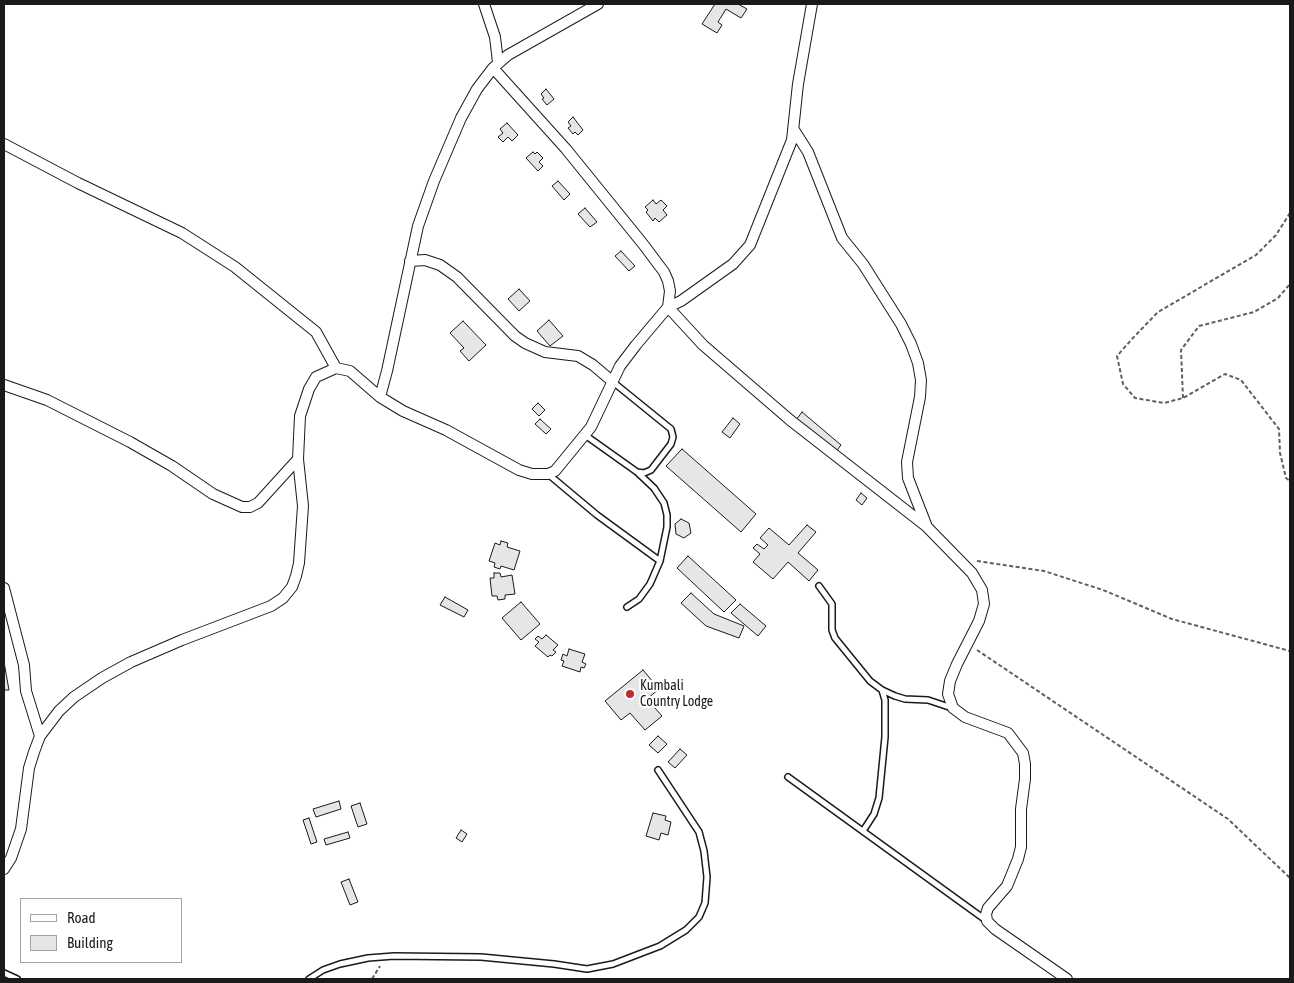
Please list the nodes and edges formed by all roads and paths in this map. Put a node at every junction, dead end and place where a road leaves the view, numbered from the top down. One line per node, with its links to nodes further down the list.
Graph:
1 (484, 4): 4 (street)
2 (598, 4): 4 (street)
3 (812, 4): 5 (street)
4 (495, 65): 8 (street); 10 (street)
5 (794, 130): 10 (street); 21 (street)
6 (4, 144): 11 (street)
7 (1290, 213): 15 (path)
8 (410, 261): 12 (street); 14 (street)
9 (1290, 284): 15 (path)
10 (668, 307): 12 (street); 21 (street)
11 (336, 368): 14 (street); 17 (street)
12 (614, 382): 16 (street); 18 (lane)
13 (4, 384): 17 (street)
14 (380, 397): 19 (street)
15 (1183, 398): 20 (path)
16 (585, 435): 18 (lane); 19 (street)
17 (298, 459): 31 (street)
18 (637, 472): 23 (lane)
19 (548, 474): 23 (lane)
20 (1290, 481)
21 (927, 527): 22 (street)
22 (958, 558): 27 (street); 28 (path)
23 (660, 561): 26 (lane)
24 (819, 586): 29 (lane)
25 (4, 588): 31 (street)
26 (627, 607)
27 (967, 644): 30 (street); 36 (path)
28 (1290, 651)
29 (882, 690): 30 (lane); 34 (lane)
30 (953, 708): 37 (street)
31 (40, 736): 35 (street)
32 (658, 770): 38 (lane)
33 (788, 777): 34 (lane)
34 (863, 831): 37 (lane)
35 (4, 869)
36 (1290, 878)
37 (987, 921): 43 (street)
38 (386, 957): 41 (lane); 42 (path)
39 (4, 973): 40 (lane)
40 (17, 979)
41 (309, 979)
42 (372, 979)
43 (1067, 979)

